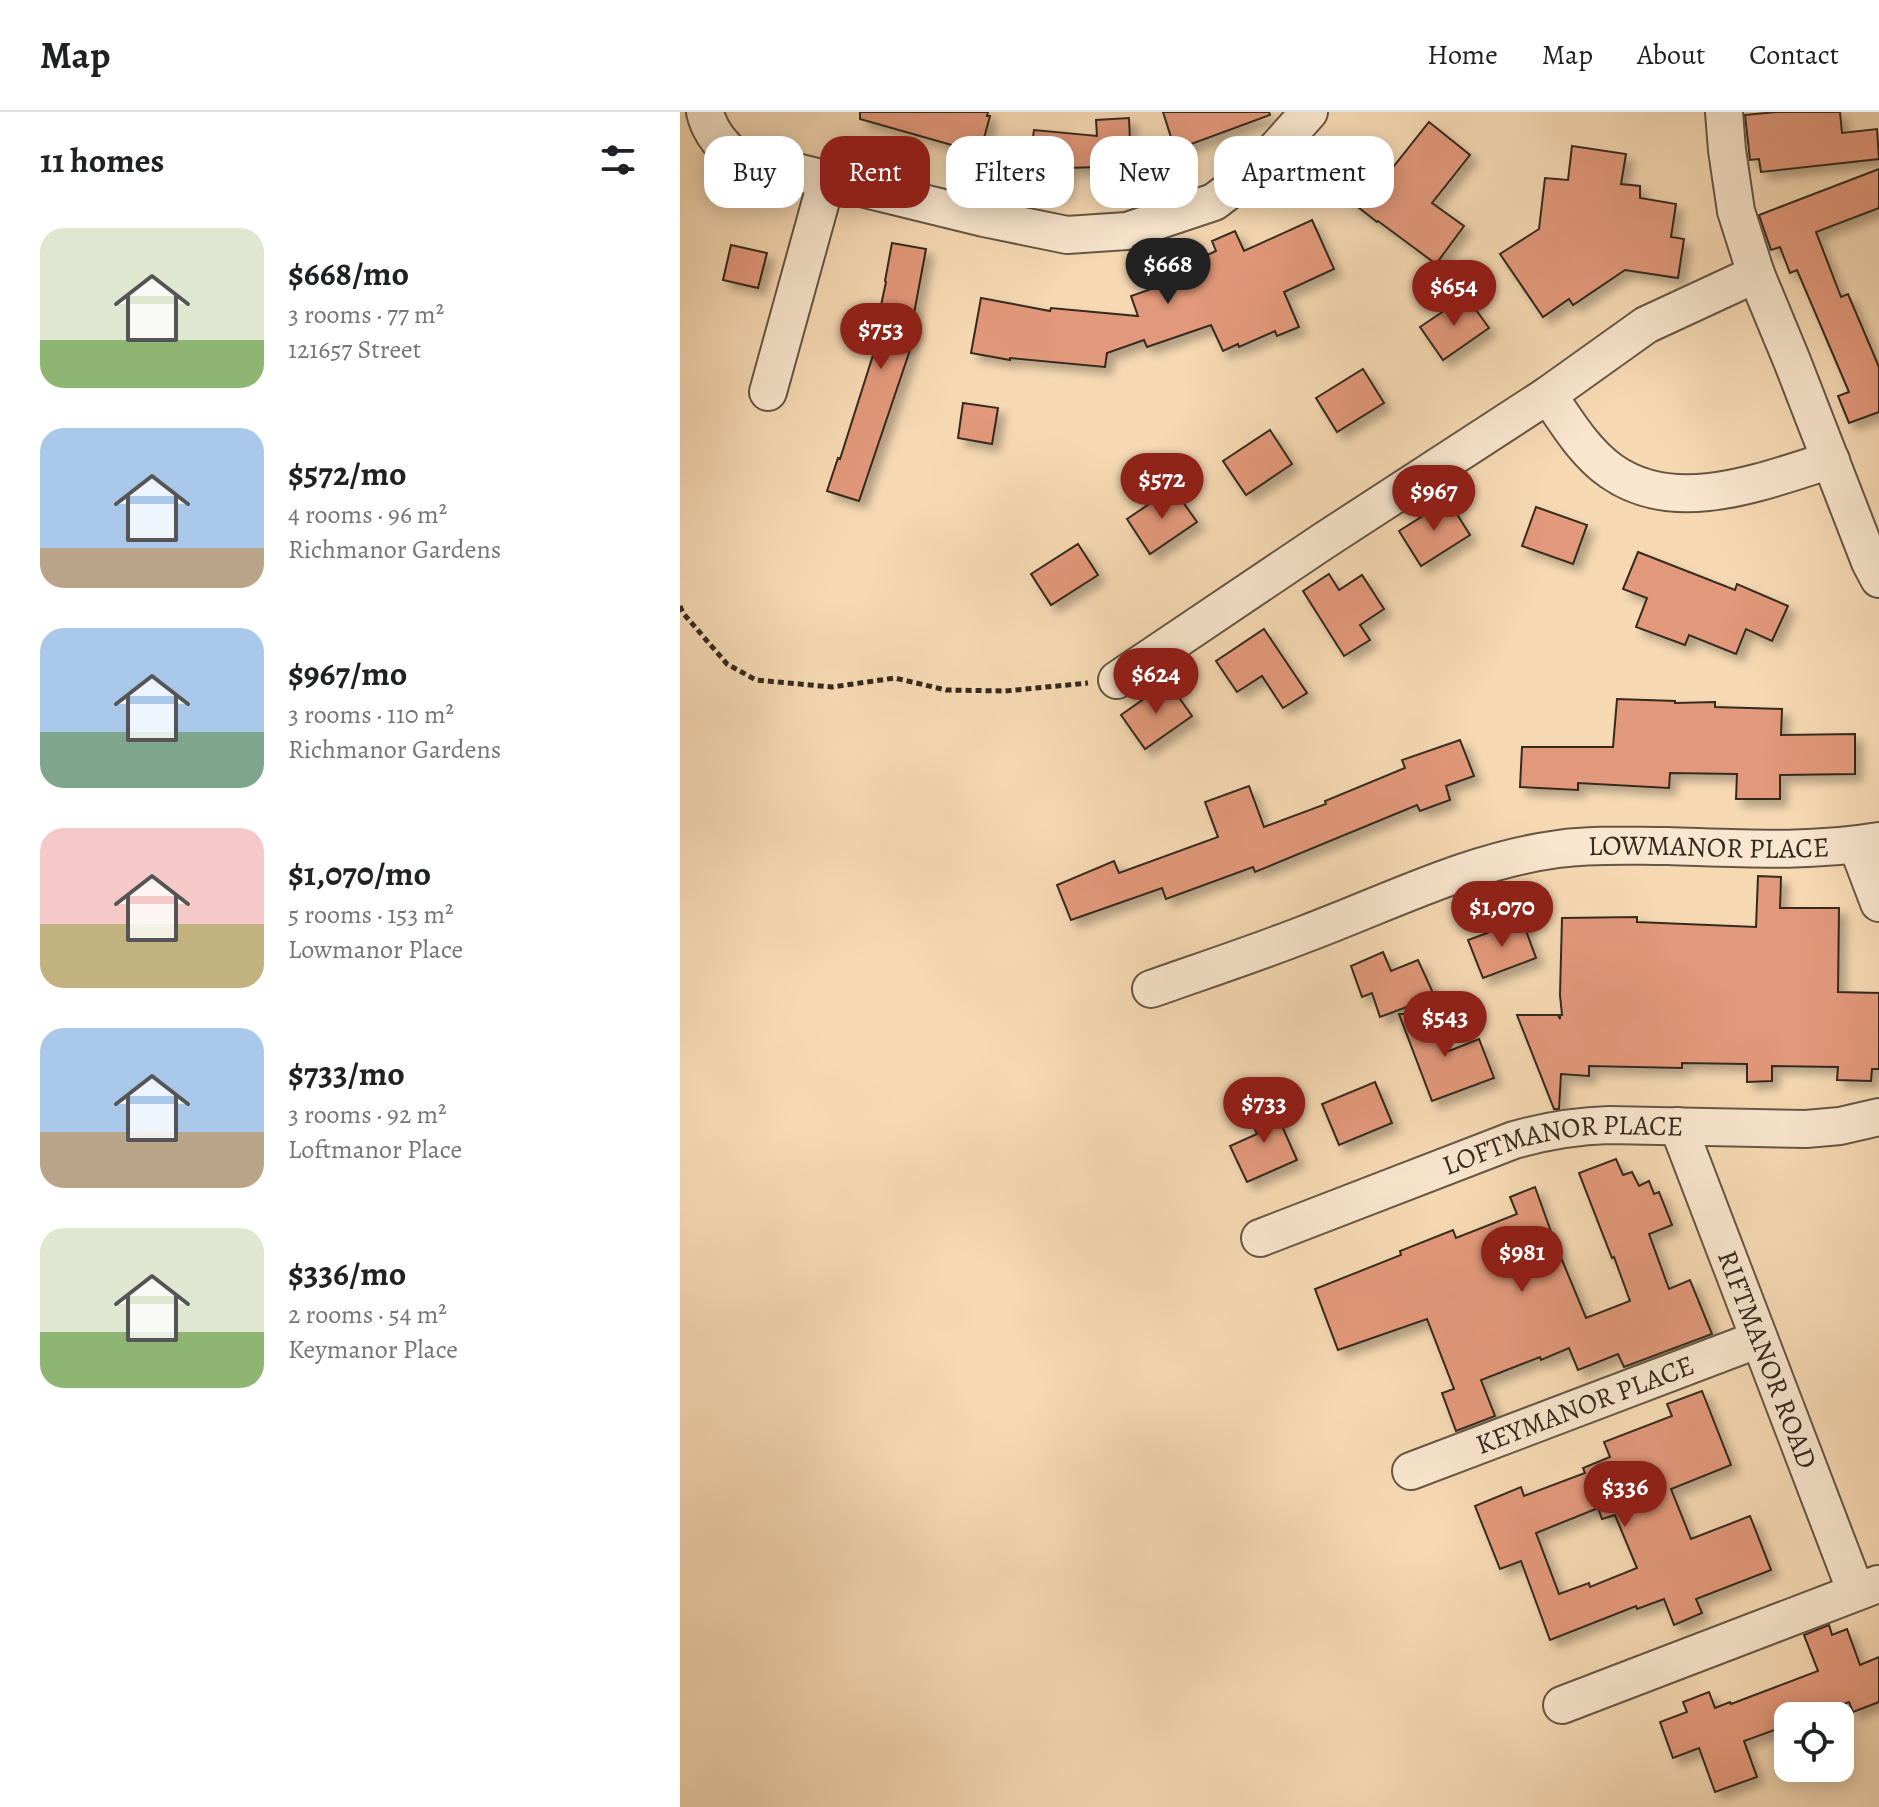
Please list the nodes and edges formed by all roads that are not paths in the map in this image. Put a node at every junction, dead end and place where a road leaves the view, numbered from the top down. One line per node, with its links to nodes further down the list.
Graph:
1 (705, 112): 4 (street)
2 (1309, 112): 6 (street)
3 (1724, 112): 7 (street)
4 (820, 177)
5 (820, 204): 8 (street)
6 (930, 205)
7 (1756, 274): 9 (street); 10 (street)
8 (768, 392)
9 (1548, 395): 10 (street); 12 (street)
10 (1831, 460): 11 (street)
11 (1874, 571)
12 (1117, 680)
13 (1868, 843): 14 (street); 15 (street, LOWMANOR PLACE)
14 (1879, 903)
15 (1151, 989)
16 (1879, 1117): 17 (street, LOFTMANOR PLACE)
17 (1678, 1126): 18 (street, LOFTMANOR PLACE); 19 (street, RIFTMANOR ROAD)
18 (1260, 1238)
19 (1759, 1339): 20 (street, KEYMANOR PLACE); 21 (street, RIFTMANOR ROAD)
20 (1411, 1471)
21 (1867, 1588): 22 (street)
22 (1562, 1705)

